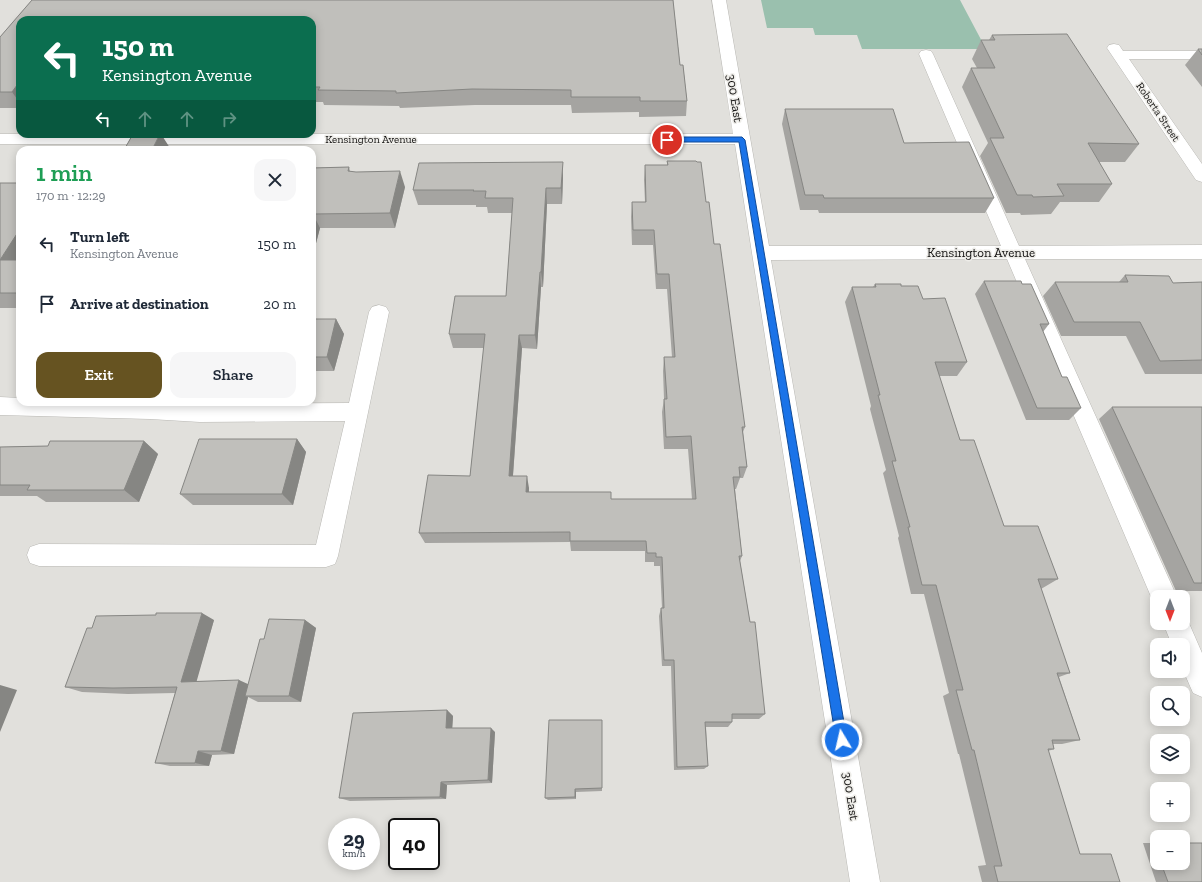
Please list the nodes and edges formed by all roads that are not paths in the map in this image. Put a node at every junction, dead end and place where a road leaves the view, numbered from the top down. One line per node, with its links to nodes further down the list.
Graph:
1 (719, 0): 5 (street, 300 East)
2 (926, 54): 8 (street)
3 (1202, 55): 6 (street, Roberta Street)
4 (0, 140): 5 (street, Kensington Avenue)
5 (742, 140): 7 (street, 300 East)
6 (1202, 176)
7 (760, 252): 8 (street, Kensington Avenue); 17 (street, 300 East)
8 (1014, 252): 9 (street, Kensington Avenue); 14 (street)
9 (1202, 252)
10 (379, 312): 12 (street)
11 (0, 406): 12 (street)
12 (357, 412): 13 (street)
13 (39, 555)
14 (1161, 590)
15 (1179, 630): 16 (street)
16 (1202, 684)
17 (865, 882)

